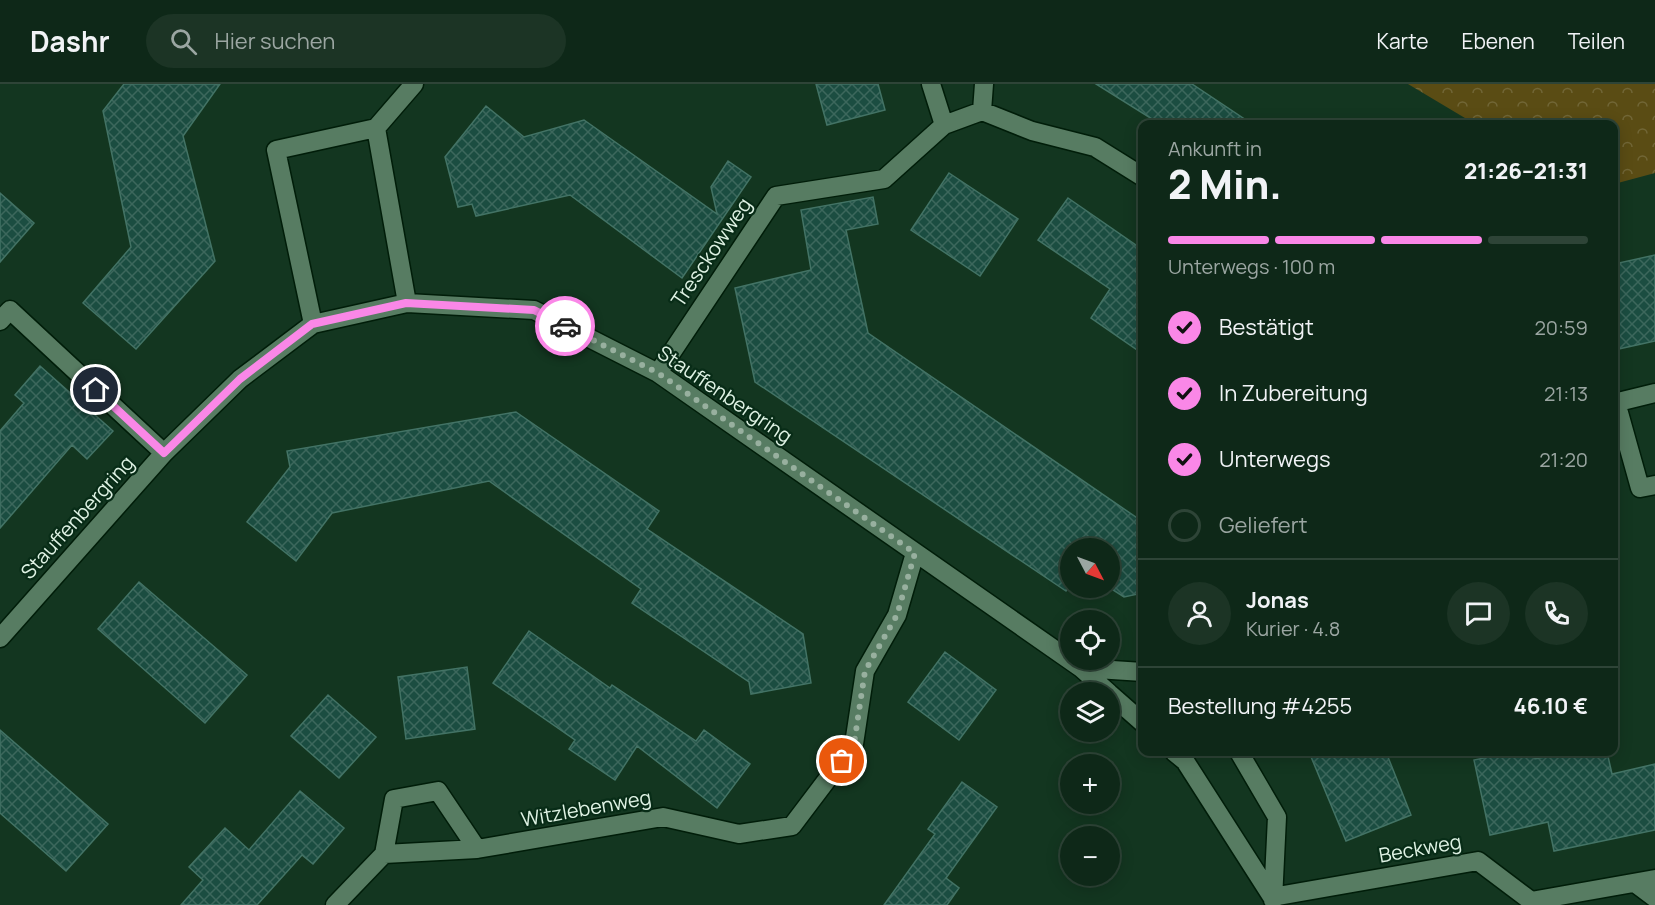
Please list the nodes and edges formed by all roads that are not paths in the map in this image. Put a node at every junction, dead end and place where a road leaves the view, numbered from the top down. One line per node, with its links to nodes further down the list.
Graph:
1 (414, 84): 6 (street)
2 (931, 84): 5 (street)
3 (984, 84): 4 (street)
4 (982, 111): 5 (street, Tresckowweg); 7 (street)
5 (944, 124): 11 (street, Tresckowweg)
6 (376, 128): 8 (street); 10 (street)
7 (1138, 174)
8 (406, 303): 10 (street, Stauffenbergring); 11 (street, Stauffenbergring)
9 (0, 321): 15 (street, Stauffenbergring)
10 (312, 324): 15 (street, Stauffenbergring)
11 (658, 373): 17 (street, Stauffenbergring)
12 (1655, 393): 13 (street)
13 (1618, 401)
14 (1618, 412): 16 (street)
15 (164, 453): 18 (street, Stauffenbergring)
16 (1655, 485)
17 (915, 553): 19 (street, Stauffenbergring); 28 (street, Witzlebenweg)
18 (0, 638)
19 (1060, 653)
20 (1083, 670): 23 (street, Stauffenbergring)
21 (1112, 670): 22 (street)
22 (1138, 672)
23 (1097, 682)
24 (1120, 702): 25 (street, Stauffenbergring)
25 (1138, 718)
26 (1179, 756): 33 (street)
27 (1241, 756): 33 (street)
28 (477, 849): 29 (street, Witzlebenweg); 29 (street)
29 (384, 854): 34 (street)
30 (1655, 879): 31 (street, Beckweg)
31 (1635, 884): 32 (street); 33 (street, Beckweg)
32 (1655, 898)
33 (1273, 901)
34 (336, 905)

